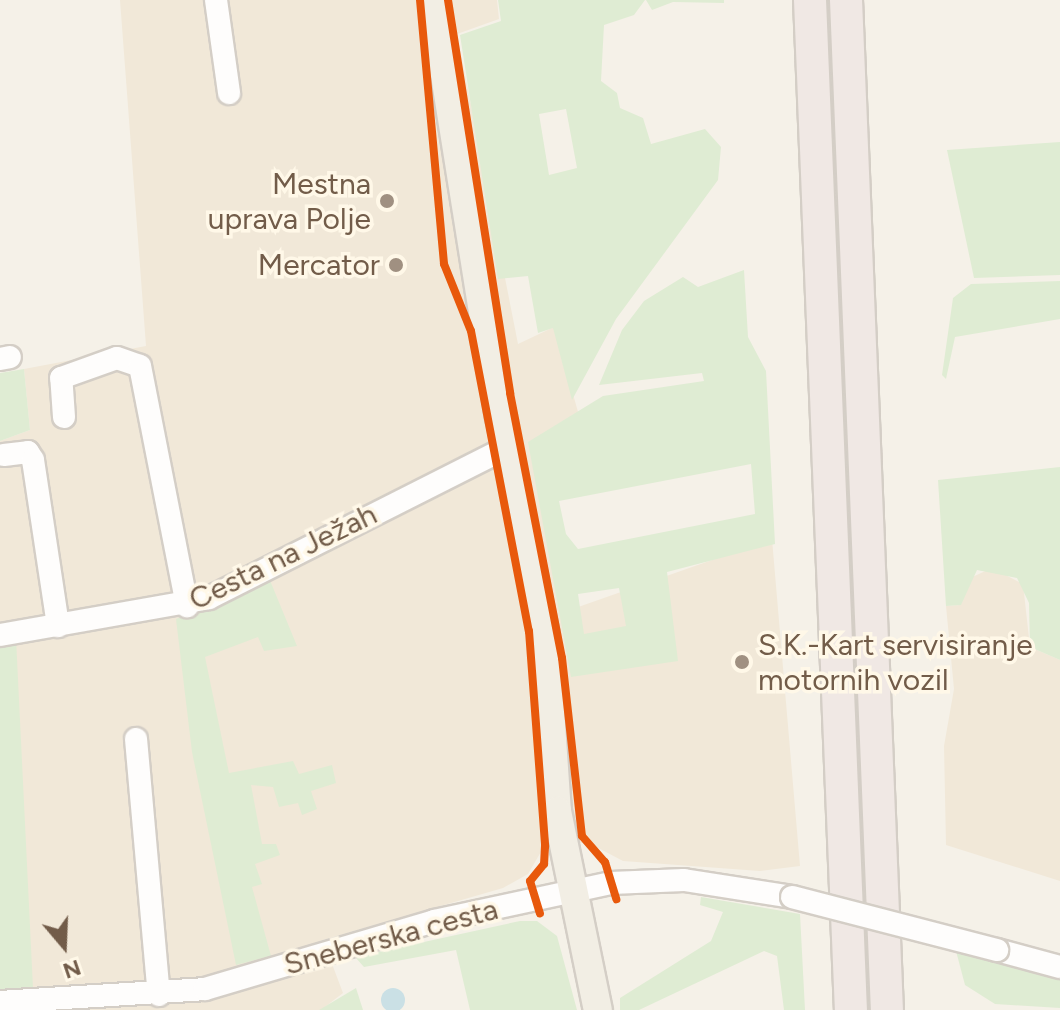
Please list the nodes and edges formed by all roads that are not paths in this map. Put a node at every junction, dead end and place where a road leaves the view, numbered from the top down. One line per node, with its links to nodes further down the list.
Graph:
1 (216, 0): 6 (street)
2 (433, 0): 9 (main road)
3 (788, 0): 7 (highway)
4 (810, 0): 7 (highway)
5 (846, 0): 21 (highway)
6 (229, 93)
7 (816, 113): 20 (highway)
8 (64, 417): 11 (street)
9 (506, 448): 11 (street, Cesta na Ježah); 15 (main road)
10 (4, 455): 12 (street)
11 (187, 606): 12 (street, Cesta na Ježah)
12 (58, 626): 13 (street, Cesta na Ježah)
13 (0, 635)
14 (136, 739): 17 (street)
15 (572, 891): 16 (street, Sneberska cesta, bridge); 17 (street, Sneberska cesta); 19 (main road)
16 (1060, 967)
17 (159, 995): 18 (street, Sneberska cesta)
18 (0, 1002)
19 (598, 1010)
20 (851, 1010)
21 (887, 1010)

